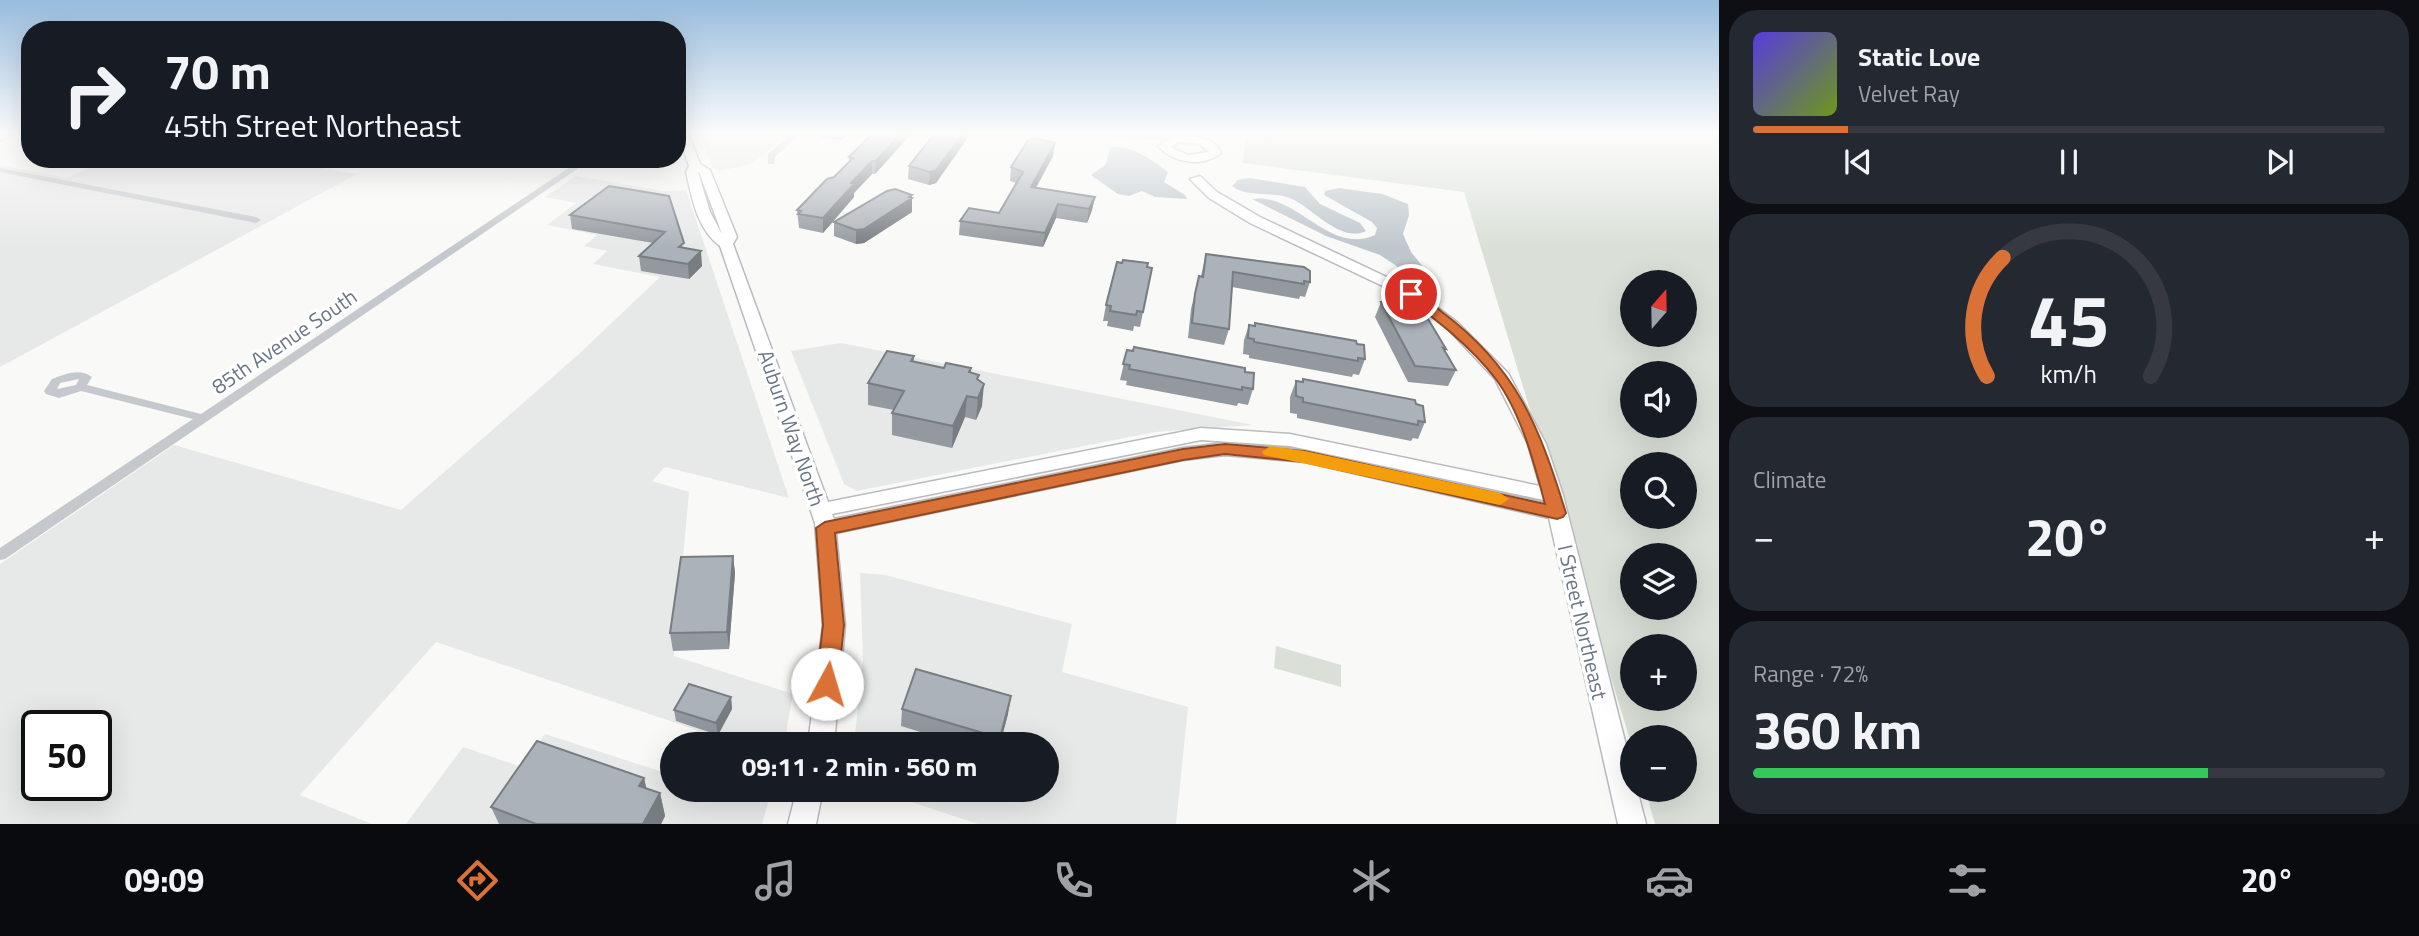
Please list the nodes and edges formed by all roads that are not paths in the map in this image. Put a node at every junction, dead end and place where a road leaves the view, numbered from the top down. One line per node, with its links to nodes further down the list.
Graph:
1 (7, 171): 8 (street)
2 (569, 171): 11 (street, 85th Avenue South)
3 (692, 171): 9 (street, Auburn Way North)
4 (705, 171): 9 (street, Auburn Way North)
5 (1184, 171): 7 (street, I Street Northeast)
6 (1194, 171): 7 (street)
7 (1196, 179): 12 (street, I Street Northeast)
8 (256, 220)
9 (727, 243): 13 (street, Auburn Way North)
10 (80, 387): 11 (street)
11 (203, 418): 14 (street, 85th Avenue South)
12 (1555, 504): 13 (street); 18 (street, I Street Northeast)
13 (823, 519): 15 (street, Auburn Way North)
14 (0, 555)
15 (822, 732)
16 (807, 802): 17 (street)
17 (802, 824)
18 (1632, 824)

